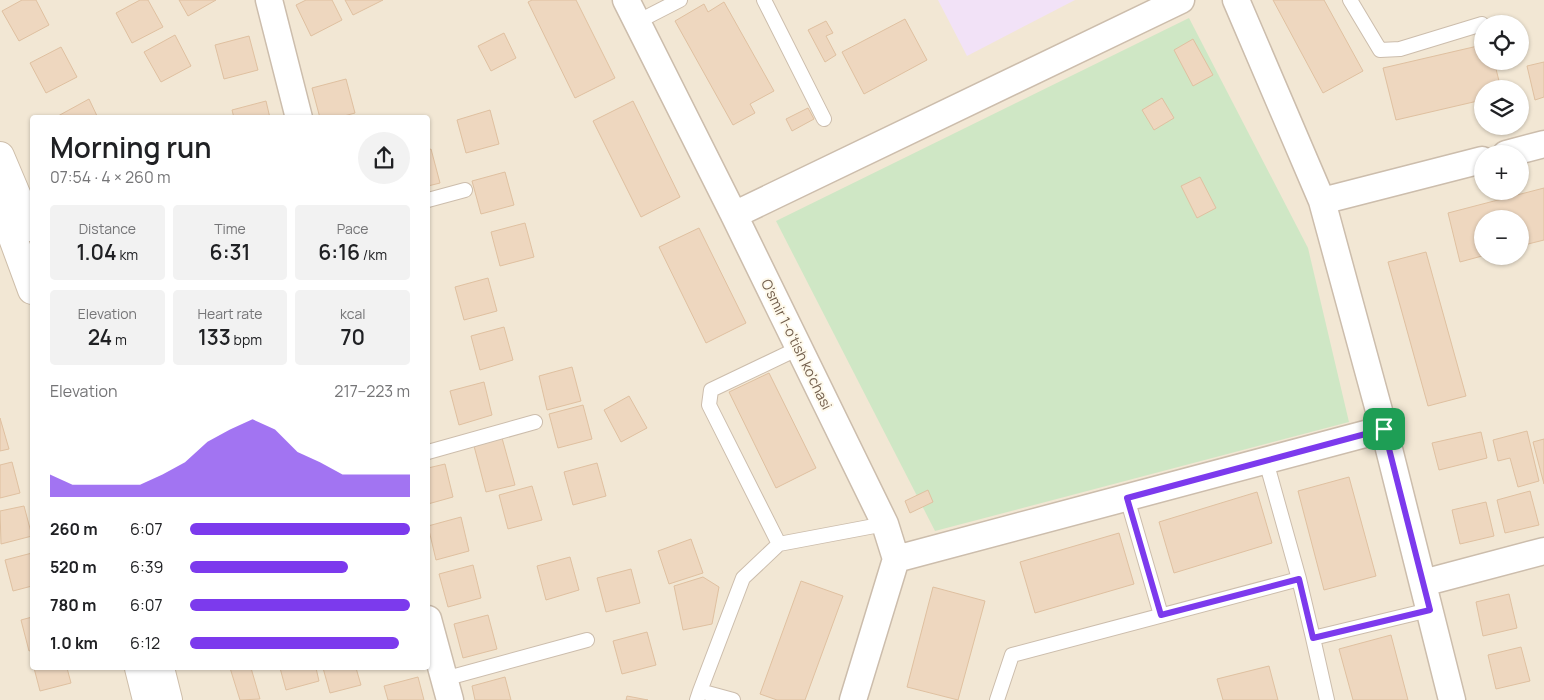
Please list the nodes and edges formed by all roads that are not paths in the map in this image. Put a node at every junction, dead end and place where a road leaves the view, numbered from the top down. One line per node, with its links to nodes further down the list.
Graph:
1 (269, 0): 9 (street)
2 (680, 0): 7 (lane)
3 (764, 0): 10 (lane)
4 (1181, 0): 19 (street)
5 (1236, 0): 17 (street)
6 (1350, 0): 8 (lane)
7 (631, 11): 19 (street, O'smir 1-o'tish ko'chasi)
8 (1474, 27)
9 (298, 115)
10 (824, 119)
11 (1544, 144): 12 (street)
12 (1529, 148)
13 (0, 156): 20 (main road)
14 (1474, 162): 17 (street)
15 (465, 190): 16 (lane)
16 (430, 199)
17 (1322, 201): 24 (street)
18 (0, 203): 21 (main road)
19 (734, 215): 22 (street, O'smir 1-o'tish ko'chasi)
20 (30, 228)
21 (30, 285)
22 (799, 348): 28 (street, O'smir 1-o'tish ko'chasi); 29 (lane)
23 (535, 422): 25 (lane)
24 (1384, 429): 26 (street); 33 (street)
25 (430, 451)
26 (1266, 462): 27 (street); 32 (lane)
27 (1127, 498): 31 (street); 35 (lane)
28 (885, 524): 29 (lane); 31 (street, O'smir 1-o'tish ko'chasi)
29 (779, 544): 42 (lane)
30 (1544, 551): 33 (street)
31 (896, 559): 46 (street)
32 (1299, 579): 35 (lane); 37 (lane)
33 (1422, 583): 34 (street)
34 (1430, 610): 37 (lane); 49 (street)
35 (1161, 615): 47 (lane)
36 (430, 626): 41 (street)
37 (1313, 638): 48 (lane)
38 (587, 640): 41 (lane)
39 (140, 670): 43 (main road)
40 (160, 670): 44 (main road)
41 (447, 689)
42 (698, 695): 45 (lane)
43 (147, 700)
44 (168, 700)
45 (733, 700)
46 (853, 700)
47 (998, 700)
48 (1327, 700)
49 (1452, 700)

